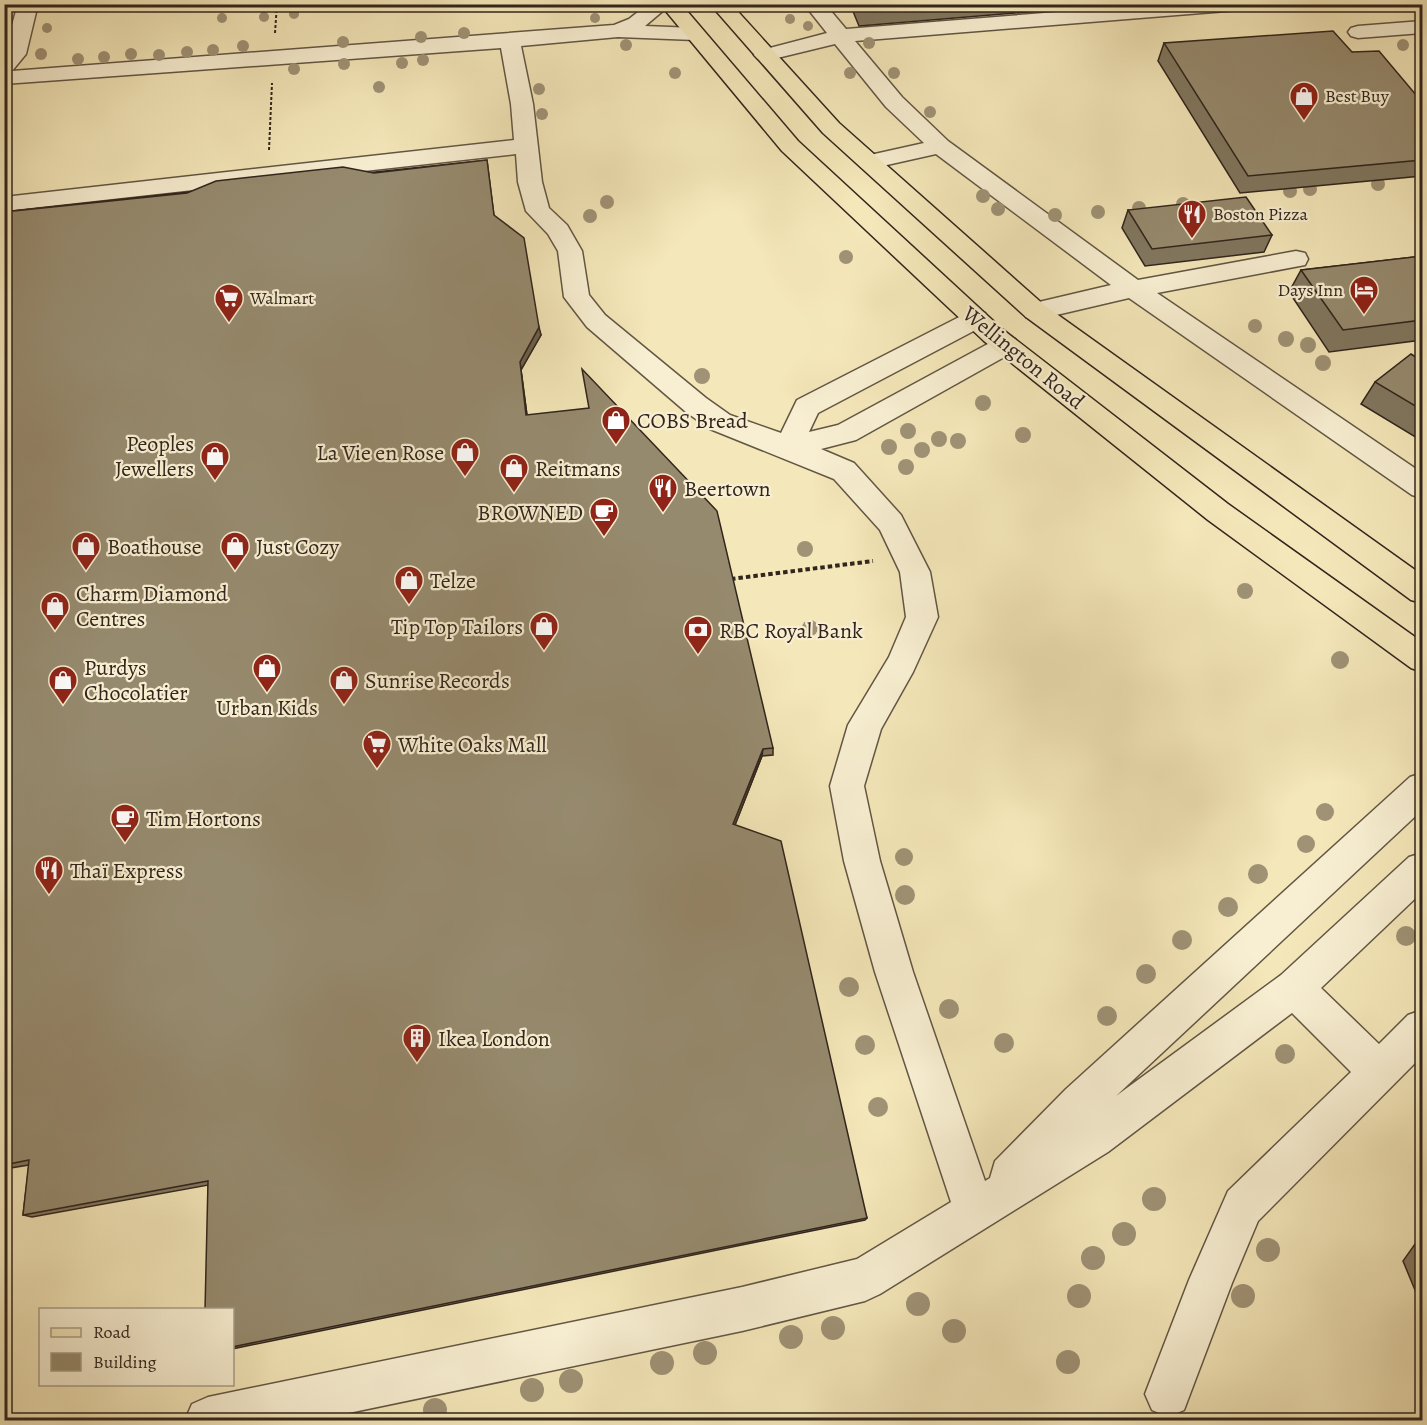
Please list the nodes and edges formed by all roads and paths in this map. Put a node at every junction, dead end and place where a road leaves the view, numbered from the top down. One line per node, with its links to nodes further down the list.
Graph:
1 (28, 4): 18 (street)
2 (277, 4): 17 (path)
3 (661, 4): 11 (street)
4 (670, 4): 13 (main road, Wellington Road)
5 (720, 4): 16 (main road, Wellington Road)
6 (814, 4): 14 (street)
7 (1239, 4): 14 (street)
8 (1414, 4): 9 (street)
9 (1422, 13)
10 (1422, 27): 12 (street)
11 (618, 31): 13 (street); 15 (street)
12 (1358, 32)
13 (695, 34): 28 (main road, Wellington Road)
14 (841, 36): 16 (street); 21 (street)
15 (510, 41): 17 (street); 20 (street)
16 (765, 55): 22 (main road, Wellington Road)
17 (273, 59): 19 (street); 23 (path)
18 (4, 67)
19 (4, 78)
20 (526, 146): 23 (street); 31 (street)
21 (940, 146): 22 (street); 26 (street)
22 (869, 162): 27 (main road, Wellington Road)
23 (268, 175): 24 (street)
24 (4, 204)
25 (1296, 260): 26 (street)
26 (1133, 290): 27 (street); 30 (street)
27 (1027, 304): 28 (main road); 36 (main road, Wellington Road)
28 (976, 319): 29 (main road, Wellington Road); 31 (street)
29 (1006, 345): 31 (street); 37 (main road, Wellington Road)
30 (1356, 442): 32 (street); 33 (street)
31 (788, 447): 34 (street)
32 (1422, 461)
33 (1422, 487)
34 (907, 556): 35 (path); 43 (street)
35 (731, 579)
36 (1422, 591)
37 (1422, 659)
38 (1422, 788): 43 (street)
39 (1422, 869): 40 (street)
40 (1294, 988): 42 (street); 43 (street)
41 (1422, 1029): 42 (street)
42 (1379, 1072): 44 (street)
43 (975, 1212): 45 (street)
44 (1168, 1394)
45 (208, 1420)

